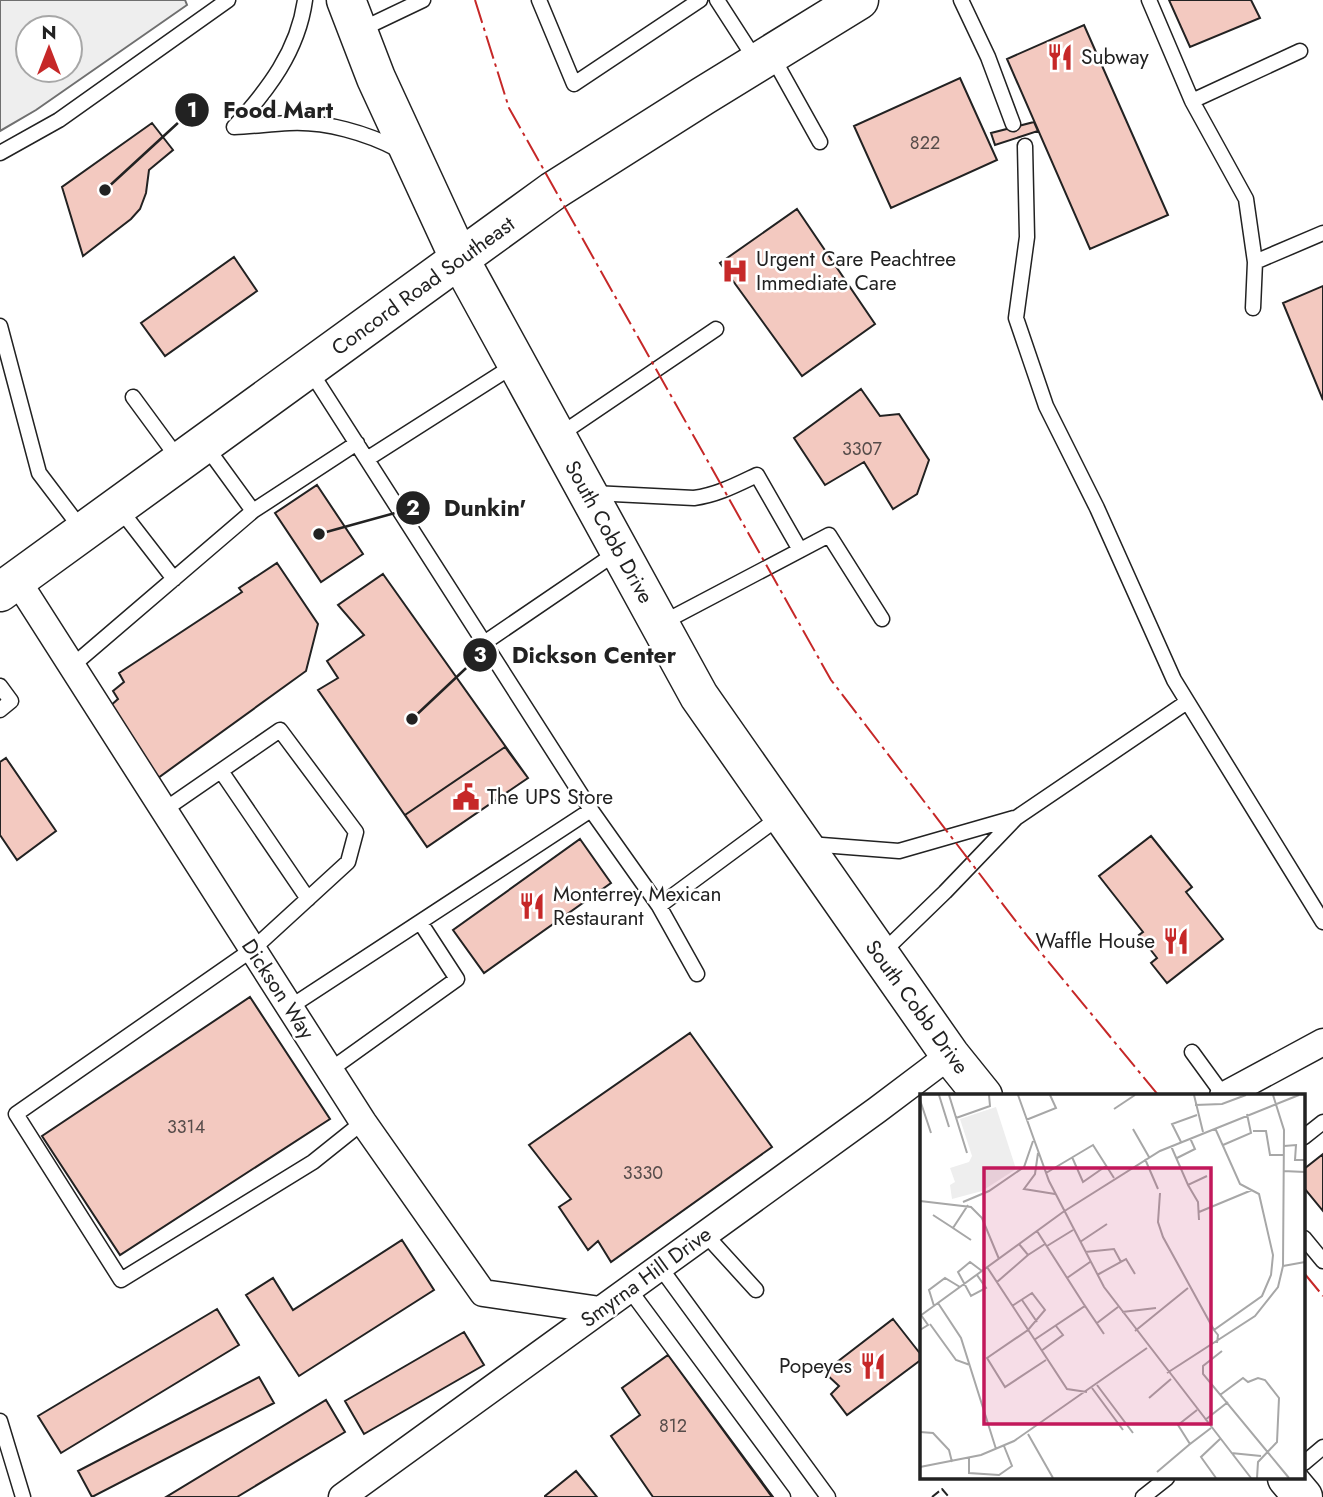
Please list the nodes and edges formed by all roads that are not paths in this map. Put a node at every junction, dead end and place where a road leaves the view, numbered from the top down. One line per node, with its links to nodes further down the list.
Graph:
1 (228, 0): 17 (lane)
2 (305, 0): 18 (lane)
3 (423, 0): 10 (lane)
4 (539, 0): 5 (lane)
5 (700, 0)
6 (717, 0): 12 (lane)
7 (859, 0): 12 (main road, Concord Road Southeast)
8 (961, 0): 14 (lane)
9 (1149, 0): 13 (lane)
10 (352, 15): 18 (main road, South Cobb Drive)
11 (1300, 51): 13 (lane)
12 (764, 59): 15 (lane); 20 (main road, Concord Road Southeast)
13 (1192, 101): 21 (lane)
14 (1013, 124)
15 (820, 142)
16 (1025, 146): 45 (lane)
17 (0, 153)
18 (413, 157): 20 (main road, South Cobb Drive)
19 (1323, 233): 21 (lane)
20 (460, 260): 25 (main road, South Cobb Drive); 26 (main road, Concord Road Southeast)
21 (1255, 262): 22 (lane)
22 (1253, 308)
23 (0, 326): 35 (lane)
24 (716, 329): 28 (lane)
25 (517, 364): 28 (main road, South Cobb Drive); 31 (lane)
26 (309, 369): 29 (lane); 30 (main road, Concord Road Southeast)
27 (133, 397): 30 (lane)
28 (557, 437): 32 (main road, South Cobb Drive)
29 (357, 443): 31 (lane); 34 (lane)
30 (193, 453): 33 (main road, Concord Road Southeast); 34 (lane)
31 (367, 459): 42 (lane)
32 (588, 493): 36 (lane); 37 (main road, South Cobb Drive)
33 (118, 507): 35 (main road, Concord Road Southeast); 38 (lane)
34 (253, 511): 38 (lane)
35 (83, 532): 39 (main road, Concord Road Southeast)
36 (800, 550): 40 (lane); 41 (lane)
37 (620, 551): 41 (main road, South Cobb Drive); 42 (lane)
38 (174, 579): 43 (lane)
39 (8, 586): 43 (street, Dickson Way)
40 (882, 619)
41 (660, 625): 51 (main road, South Cobb Drive)
42 (484, 643): 49 (lane)
43 (72, 666): 48 (street, Dickson Way)
44 (0, 686): 46 (lane)
45 (1187, 702): 50 (lane); 55 (lane)
46 (0, 710)
47 (221, 771): 48 (lane); 52 (lane); 52 (lane)
48 (164, 810): 56 (street, Dickson Way)
49 (591, 810): 53 (lane); 54 (lane)
50 (1016, 818): 51 (lane); 57 (lane)
51 (792, 829): 53 (lane); 57 (main road, South Cobb Drive)
52 (308, 899): 56 (lane)
53 (659, 906): 58 (lane)
54 (419, 922): 59 (lane); 63 (lane)
55 (1323, 922)
56 (253, 949): 59 (street, Dickson Way); 67 (lane)
57 (880, 955): 62 (main road, South Cobb Drive)
58 (698, 974)
59 (290, 1007): 63 (street, Dickson Way)
60 (1323, 1042): 66 (street)
61 (1192, 1052): 65 (lane)
62 (950, 1055): 64 (main road, South Cobb Drive); 70 (street, Smyrna Hill Drive)
63 (330, 1070): 67 (street, Dickson Way)
64 (980, 1094)
65 (1223, 1094)
66 (1228, 1094)
67 (363, 1122): 76 (street, Dickson Way)
68 (1323, 1122): 69 (lane)
69 (1306, 1135)
70 (705, 1234): 73 (street, Smyrna Hill Drive); 75 (lane)
71 (1306, 1240): 72 (lane)
72 (1323, 1261)
73 (660, 1267): 74 (street, Smyrna Hill Drive); 85 (lane)
74 (629, 1289): 76 (street, Smyrna Hill Drive); 84 (lane)
75 (756, 1290)
76 (600, 1310): 83 (street, Smyrna Hill Drive)
77 (0, 1421): 82 (lane)
78 (1323, 1447): 79 (lane)
79 (1306, 1461)
80 (1164, 1480): 86 (lane)
81 (1289, 1480): 87 (main road)
82 (23, 1497)
83 (342, 1497)
84 (783, 1497)
85 (828, 1497)
86 (1143, 1497)
87 (1303, 1497)

